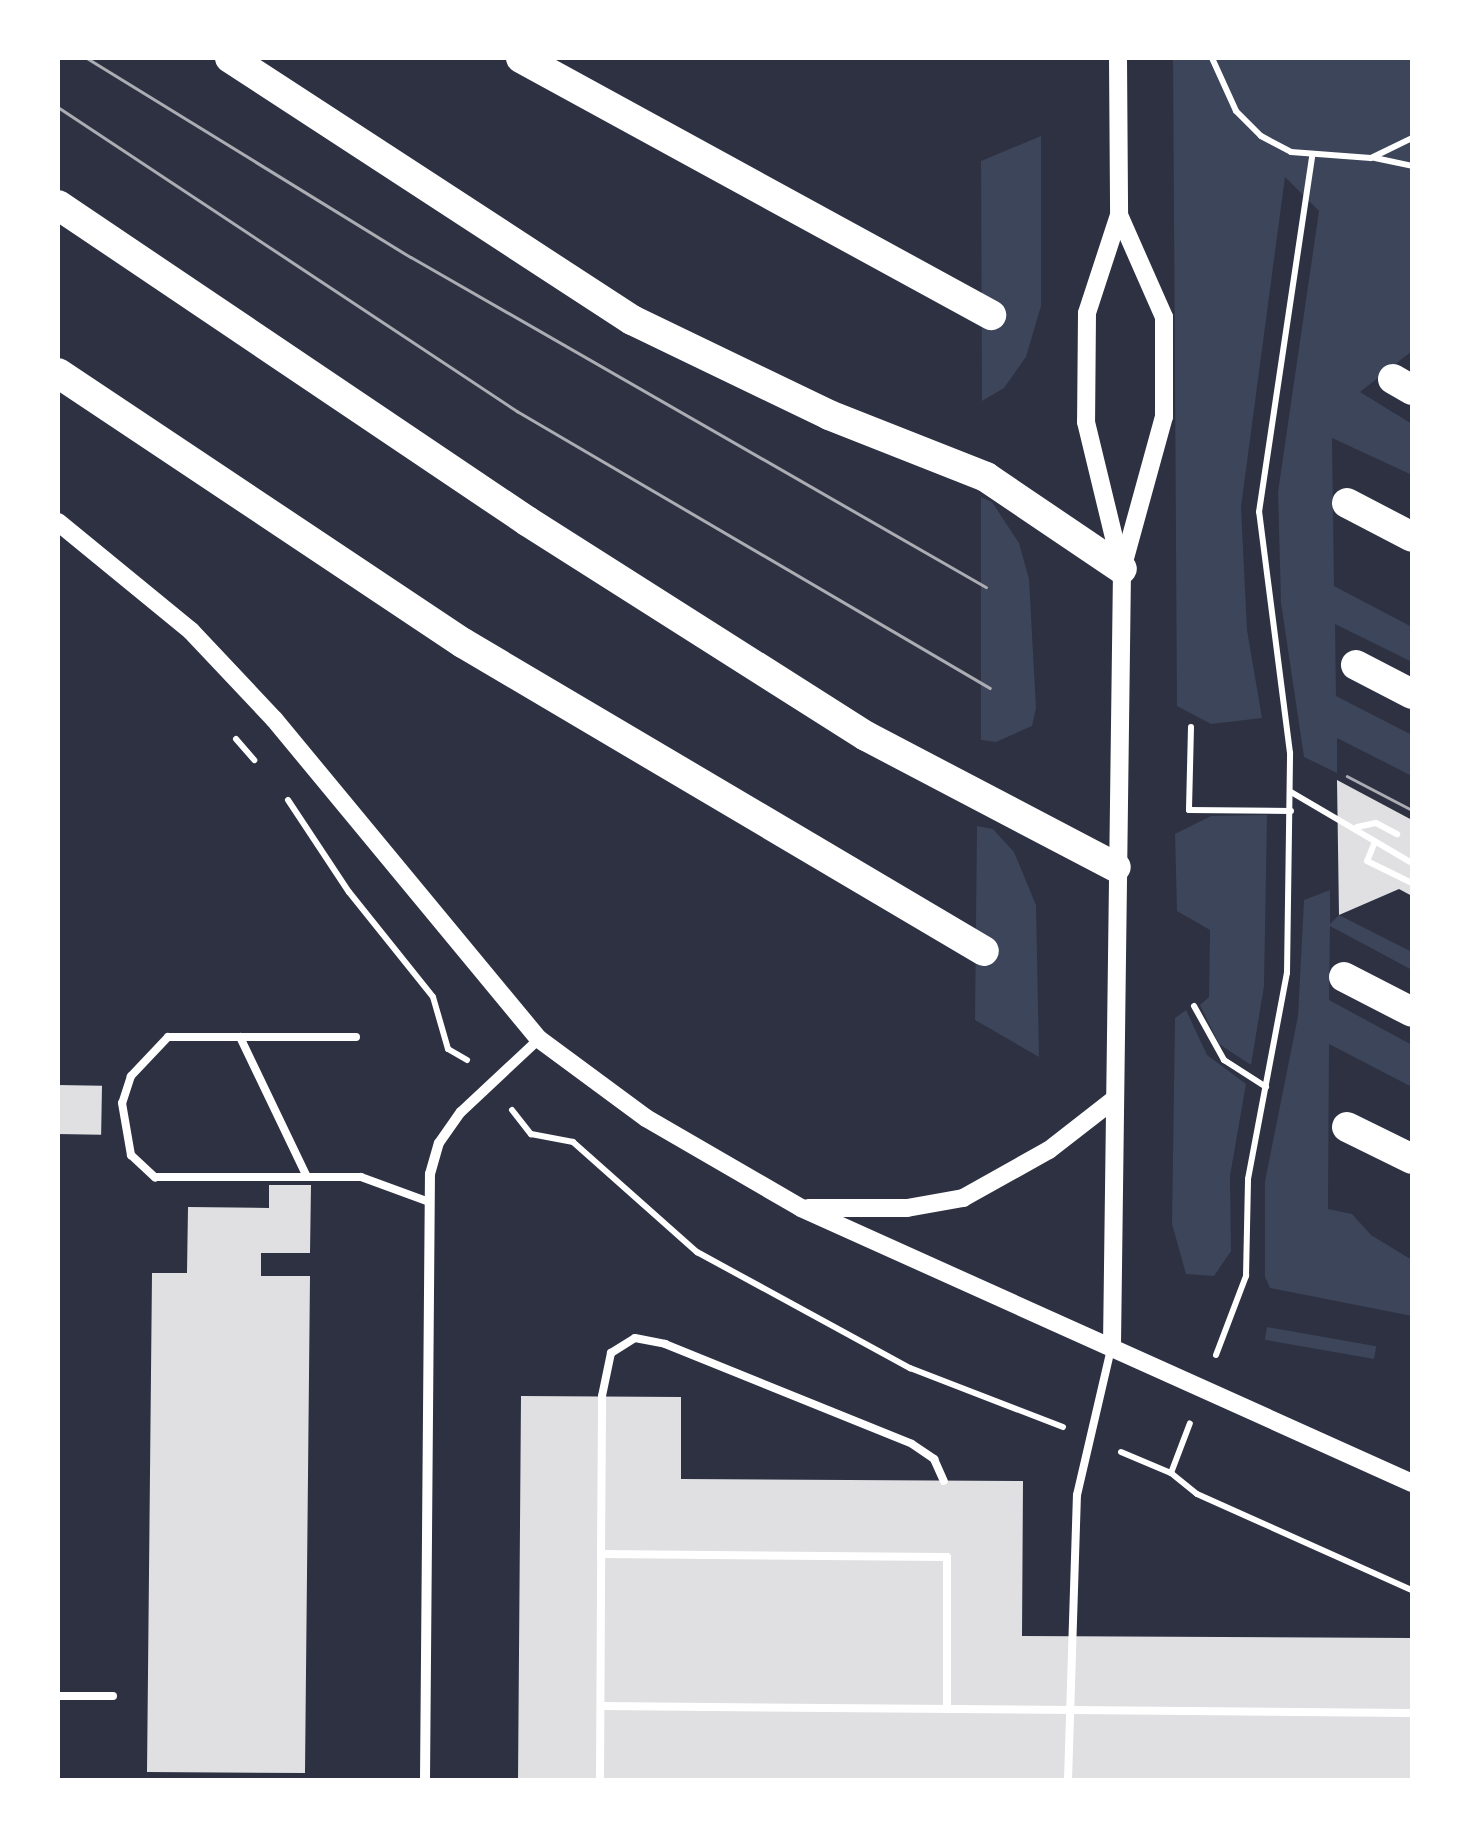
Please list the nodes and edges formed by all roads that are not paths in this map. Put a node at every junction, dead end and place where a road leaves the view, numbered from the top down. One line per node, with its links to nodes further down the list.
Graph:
1 (230, 58): 11 (highway)
2 (521, 58): 6 (highway)
3 (1118, 58): 5 (street)
4 (58, 205): 14 (highway)
5 (1119, 215): 11 (street); 11 (street)
6 (990, 315)
7 (58, 373): 15 (highway)
8 (1347, 503): 10 (highway)
9 (58, 522): 20 (street)
10 (1412, 537)
11 (1122, 569): 14 (street)
12 (1356, 665): 13 (highway)
13 (1412, 694)
14 (1116, 867): 21 (street)
15 (984, 951)
16 (1344, 977): 17 (highway)
17 (1412, 1012)
18 (240, 1037): 19 (lane); 24 (lane); 24 (lane)
19 (356, 1037)
20 (539, 1039): 25 (street); 26 (street)
21 (1112, 1101): 26 (street); 27 (street)
22 (1348, 1127): 23 (highway)
23 (1412, 1159)
24 (306, 1175): 25 (lane)
25 (429, 1202): 37 (street)
26 (800, 1208): 27 (street)
27 (1112, 1345): 29 (street); 35 (lane)
28 (944, 1481): 30 (lane)
29 (1412, 1483)
30 (601, 1554): 33 (lane); 34 (lane)
31 (58, 1696): 32 (lane)
32 (113, 1696)
33 (600, 1706): 34 (lane); 38 (lane)
34 (947, 1709): 35 (lane)
35 (1068, 1710): 36 (lane); 39 (lane)
36 (1412, 1713)
37 (425, 1780)
38 (600, 1780)
39 (1068, 1780)

